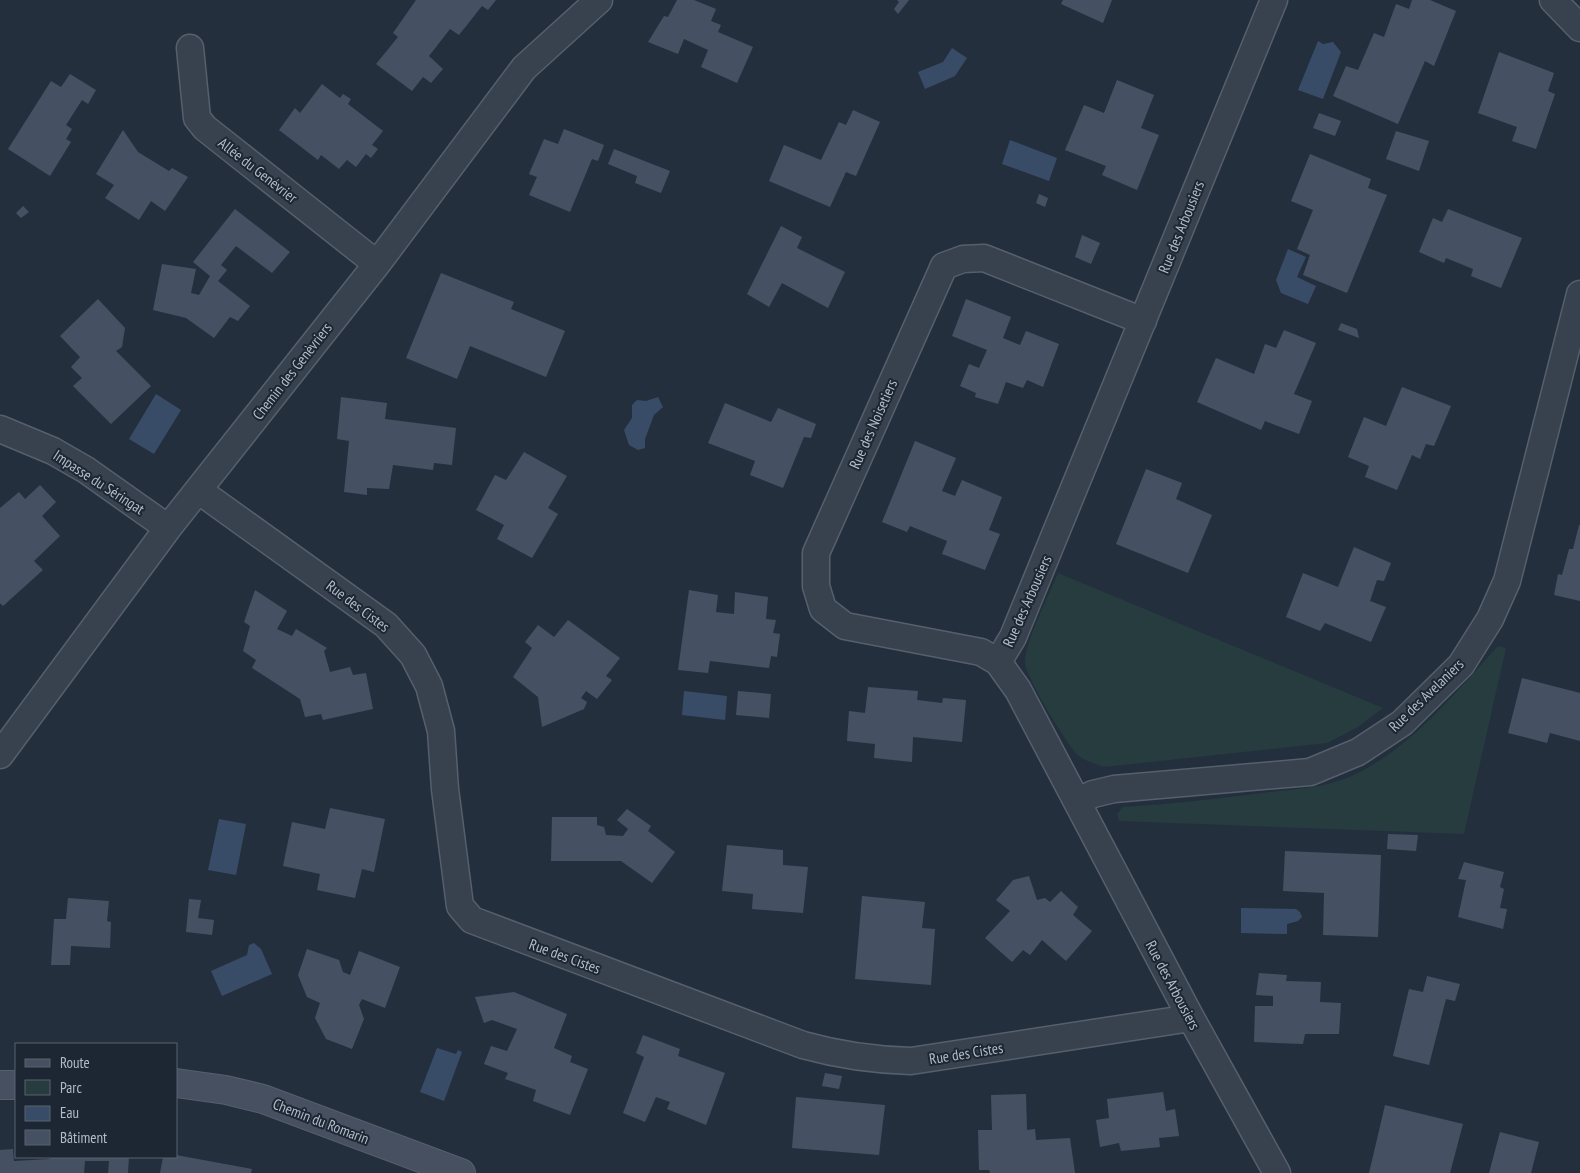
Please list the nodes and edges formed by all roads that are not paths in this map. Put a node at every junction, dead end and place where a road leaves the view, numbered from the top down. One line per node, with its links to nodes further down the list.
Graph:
1 (600, 0): 6 (street, Chemin des Genèvriers)
2 (1274, 0): 8 (street, Rue des Arbousiers)
3 (1553, 0): 4 (street)
4 (1580, 28)
5 (190, 48): 6 (street, Allée du Genévrier)
6 (377, 264): 10 (street, Chemin des Genèvriers)
7 (1580, 294): 14 (street, Rue des Avelaniers)
8 (1143, 321): 12 (street, Rue des Arbousiers); 12 (street, Rue des Noisetiers)
9 (0, 429): 11 (street, Impasse du Séringat)
10 (198, 490): 11 (street, Chemin des Genèvriers); 15 (street, Rue des Cistes)
11 (168, 528): 13 (street, Chemin des Genèvriers)
12 (998, 662): 14 (street, Rue des Arbousiers)
13 (0, 755)
14 (1077, 802): 15 (street, Rue des Arbousiers)
15 (1191, 1018): 20 (street, Rue des Arbousiers)
16 (15, 1084): 18 (street)
17 (178, 1084): 19 (street, Chemin du Romarin)
18 (0, 1085)
19 (461, 1173)
20 (1276, 1173)

